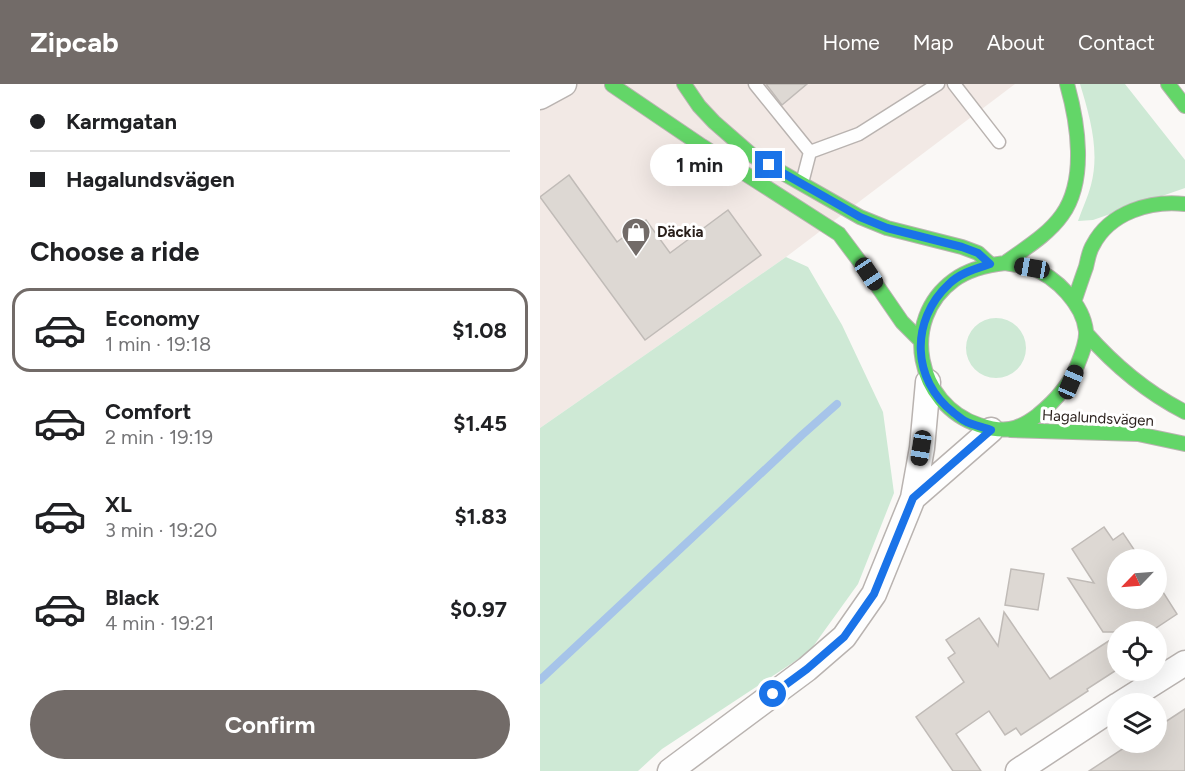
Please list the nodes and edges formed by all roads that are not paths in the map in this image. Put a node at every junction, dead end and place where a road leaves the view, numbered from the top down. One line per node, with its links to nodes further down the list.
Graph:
1 (564, 84): 9 (street)
2 (684, 84): 13 (main road)
3 (755, 84): 12 (lane)
4 (938, 84): 12 (lane)
5 (954, 84): 11 (lane)
6 (1067, 84): 16 (main road)
7 (1168, 84): 10 (main road)
8 (609, 85): 19 (main road)
9 (540, 97)
10 (1185, 106)
11 (999, 142)
12 (810, 152): 13 (lane)
13 (802, 184): 15 (main road)
14 (1185, 204): 17 (main road)
15 (990, 264): 16 (main road, Hagalundsvägen); 19 (main road, Hagalundsvägen)
16 (1005, 264): 17 (main road, Hagalundsvägen)
17 (1074, 302): 18 (main road, Hagalundsvägen)
18 (1086, 333): 21 (main road, Hagalundsvägen); 22 (main road, Hagalundsvägen)
19 (920, 340): 20 (main road, Hagalundsvägen)
20 (928, 382): 22 (main road, Hagalundsvägen); 24 (street)
21 (1185, 412)
22 (1000, 430): 23 (main road, Hagalundsvägen); 24 (street)
23 (1185, 444)
24 (913, 498): 28 (street)
25 (1185, 663): 26 (street)
26 (1137, 693)
27 (1107, 712): 29 (street)
28 (670, 771)
29 (1018, 771)

